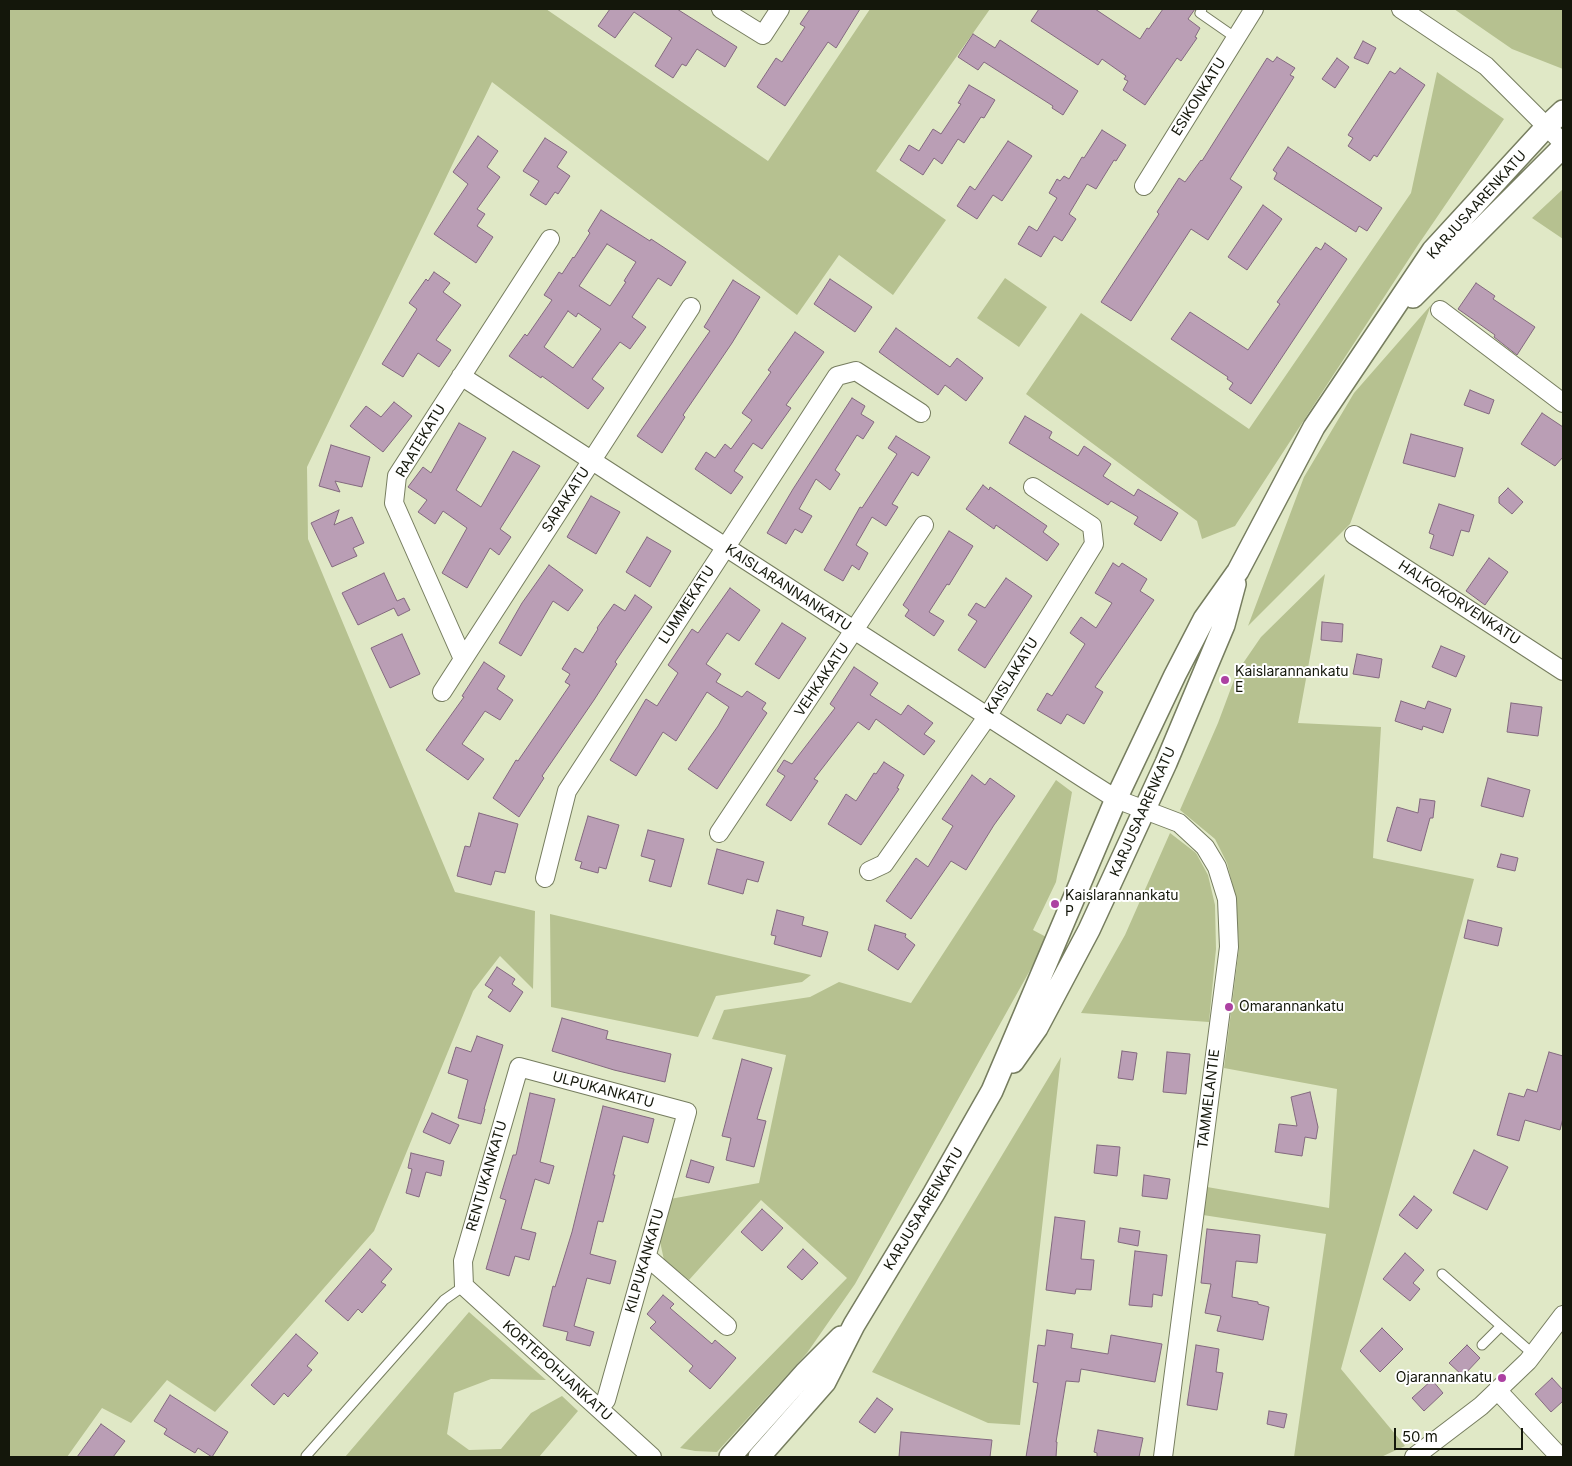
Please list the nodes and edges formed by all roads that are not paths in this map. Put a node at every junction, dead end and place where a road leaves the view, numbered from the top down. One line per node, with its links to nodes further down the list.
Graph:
1 (721, 9): 2 (street)
2 (780, 9)
3 (1202, 9): 6 (lane)
4 (1254, 9): 6 (street, ESIKONKATU)
5 (1401, 9): 8 (street)
6 (1236, 38): 11 (street, ESIKONKATU)
7 (1563, 111): 8 (street, KARJUSAARENKATU)
8 (1547, 126): 9 (street); 15 (street, KARJUSAARENKATU)
9 (1563, 143)
10 (1563, 147): 15 (street, KARJUSAARENKATU)
11 (1144, 186)
12 (550, 239): 16 (street, RAATEKATU)
13 (690, 307): 19 (street, SARAKATU)
14 (1440, 310): 17 (street)
15 (1381, 329): 24 (street, KARJUSAARENKATU)
16 (461, 376): 19 (street, KAISLARANNANKATU); 26 (street, RAATEKATU)
17 (1563, 403)
18 (921, 413): 23 (street, LUMMEKATU)
19 (591, 460): 23 (street, KAISLARANNANKATU); 26 (street, SARAKATU)
20 (1033, 487): 29 (street, KAISLAKATU)
21 (924, 525): 25 (street, VEHKAKATU)
22 (1354, 535): 27 (street, HALKOKORVENKATU)
23 (725, 547): 25 (street, KAISLARANNANKATU); 34 (street, LUMMEKATU)
24 (1238, 571): 30 (street, KARJUSAARENKATU); 31 (street, KARJUSAARENKATU)
25 (855, 631): 29 (street, KAISLARANNANKATU); 32 (street, VEHKAKATU)
26 (463, 659): 28 (street, SARAKATU)
27 (1563, 671)
28 (442, 692)
29 (987, 717): 30 (street, KAISLARANNANKATU); 33 (street, KAISLAKATU)
30 (1116, 799): 31 (street, TAMMELANTIE); 36 (street, KARJUSAARENKATU)
31 (1144, 810): 36 (street, KARJUSAARENKATU); 53 (street, TAMMELANTIE)
32 (719, 833)
33 (869, 871)
34 (545, 878)
35 (519, 1067): 37 (street, ULPUKANKATU); 40 (street, RENTUKANKATU)
36 (992, 1092): 42 (street, KARJUSAARENKATU)
37 (687, 1112): 38 (street, KILPUKANKATU)
38 (647, 1257): 43 (street); 48 (street, KILPUKANKATU)
39 (1442, 1274): 44 (lane)
40 (464, 1286): 48 (street, KORTEPOHJANKATU); 49 (lane)
41 (1563, 1315): 46 (street)
42 (854, 1324): 51 (street, KARJUSAARENKATU); 52 (street, KARJUSAARENKATU)
43 (728, 1326)
44 (1501, 1326): 45 (lane); 46 (lane)
45 (1482, 1344)
46 (1533, 1354): 47 (street)
47 (1497, 1390): 54 (street); 55 (street)
48 (599, 1408): 50 (street, KORTEPOHJANKATU)
49 (306, 1456)
50 (653, 1457)
51 (730, 1457)
52 (759, 1457)
53 (1163, 1457)
54 (1414, 1457)
55 (1560, 1457)

